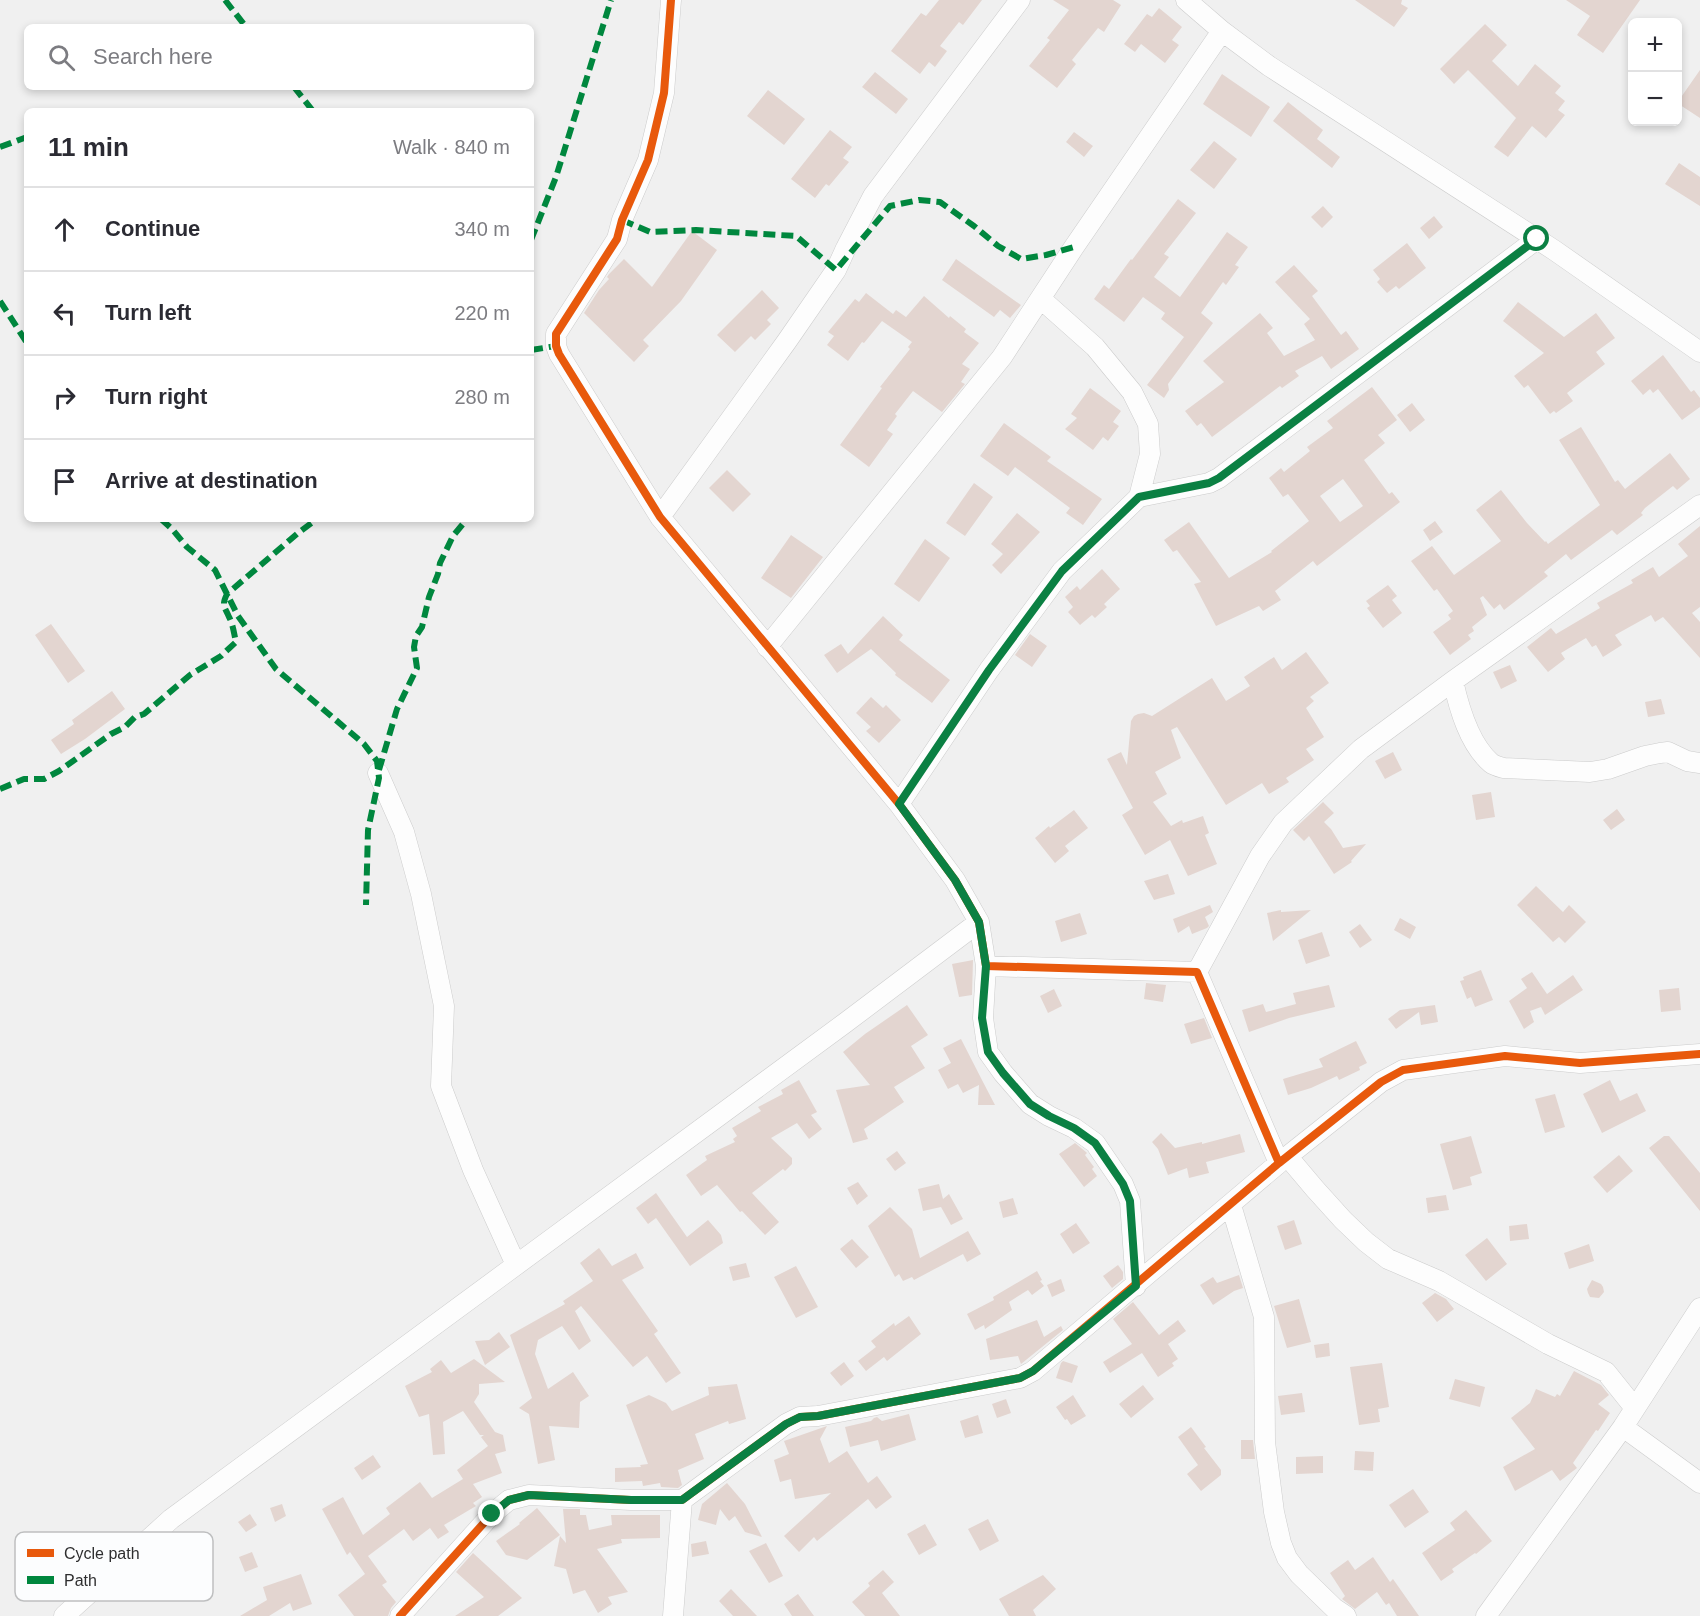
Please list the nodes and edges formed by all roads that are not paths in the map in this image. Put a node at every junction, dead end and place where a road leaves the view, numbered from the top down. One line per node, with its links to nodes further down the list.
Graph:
1 (671, 0): 10 (street)
2 (1020, 0): 10 (street)
3 (1186, 0): 4 (street)
4 (1222, 31): 5 (street); 6 (street)
5 (1537, 239): 7 (street); 8 (street)
6 (1041, 299): 8 (street); 11 (street)
7 (1700, 352)
8 (1139, 497): 15 (street)
9 (1700, 505): 12 (street)
10 (660, 517): 11 (street)
11 (767, 647): 15 (street)
12 (1453, 681): 13 (street); 18 (street)
13 (1700, 763)
14 (378, 773): 22 (street)
15 (899, 804): 16 (street)
16 (979, 922): 17 (street); 22 (street)
17 (986, 966): 18 (street); 23 (street)
18 (1197, 972): 20 (street)
19 (1700, 1054): 20 (street)
20 (1283, 1160): 21 (street); 25 (street)
21 (1231, 1205): 23 (street); 34 (street)
22 (516, 1265): 29 (street)
23 (1136, 1286): 28 (street)
24 (1700, 1308): 25 (street)
25 (1634, 1407): 26 (street)
26 (1623, 1427): 27 (street); 35 (street)
27 (1700, 1483)
28 (682, 1500): 32 (street); 33 (street)
29 (157, 1532)
30 (81, 1601): 31 (street)
31 (64, 1616)
32 (400, 1616)
33 (673, 1616)
34 (1346, 1616)
35 (1486, 1616)

